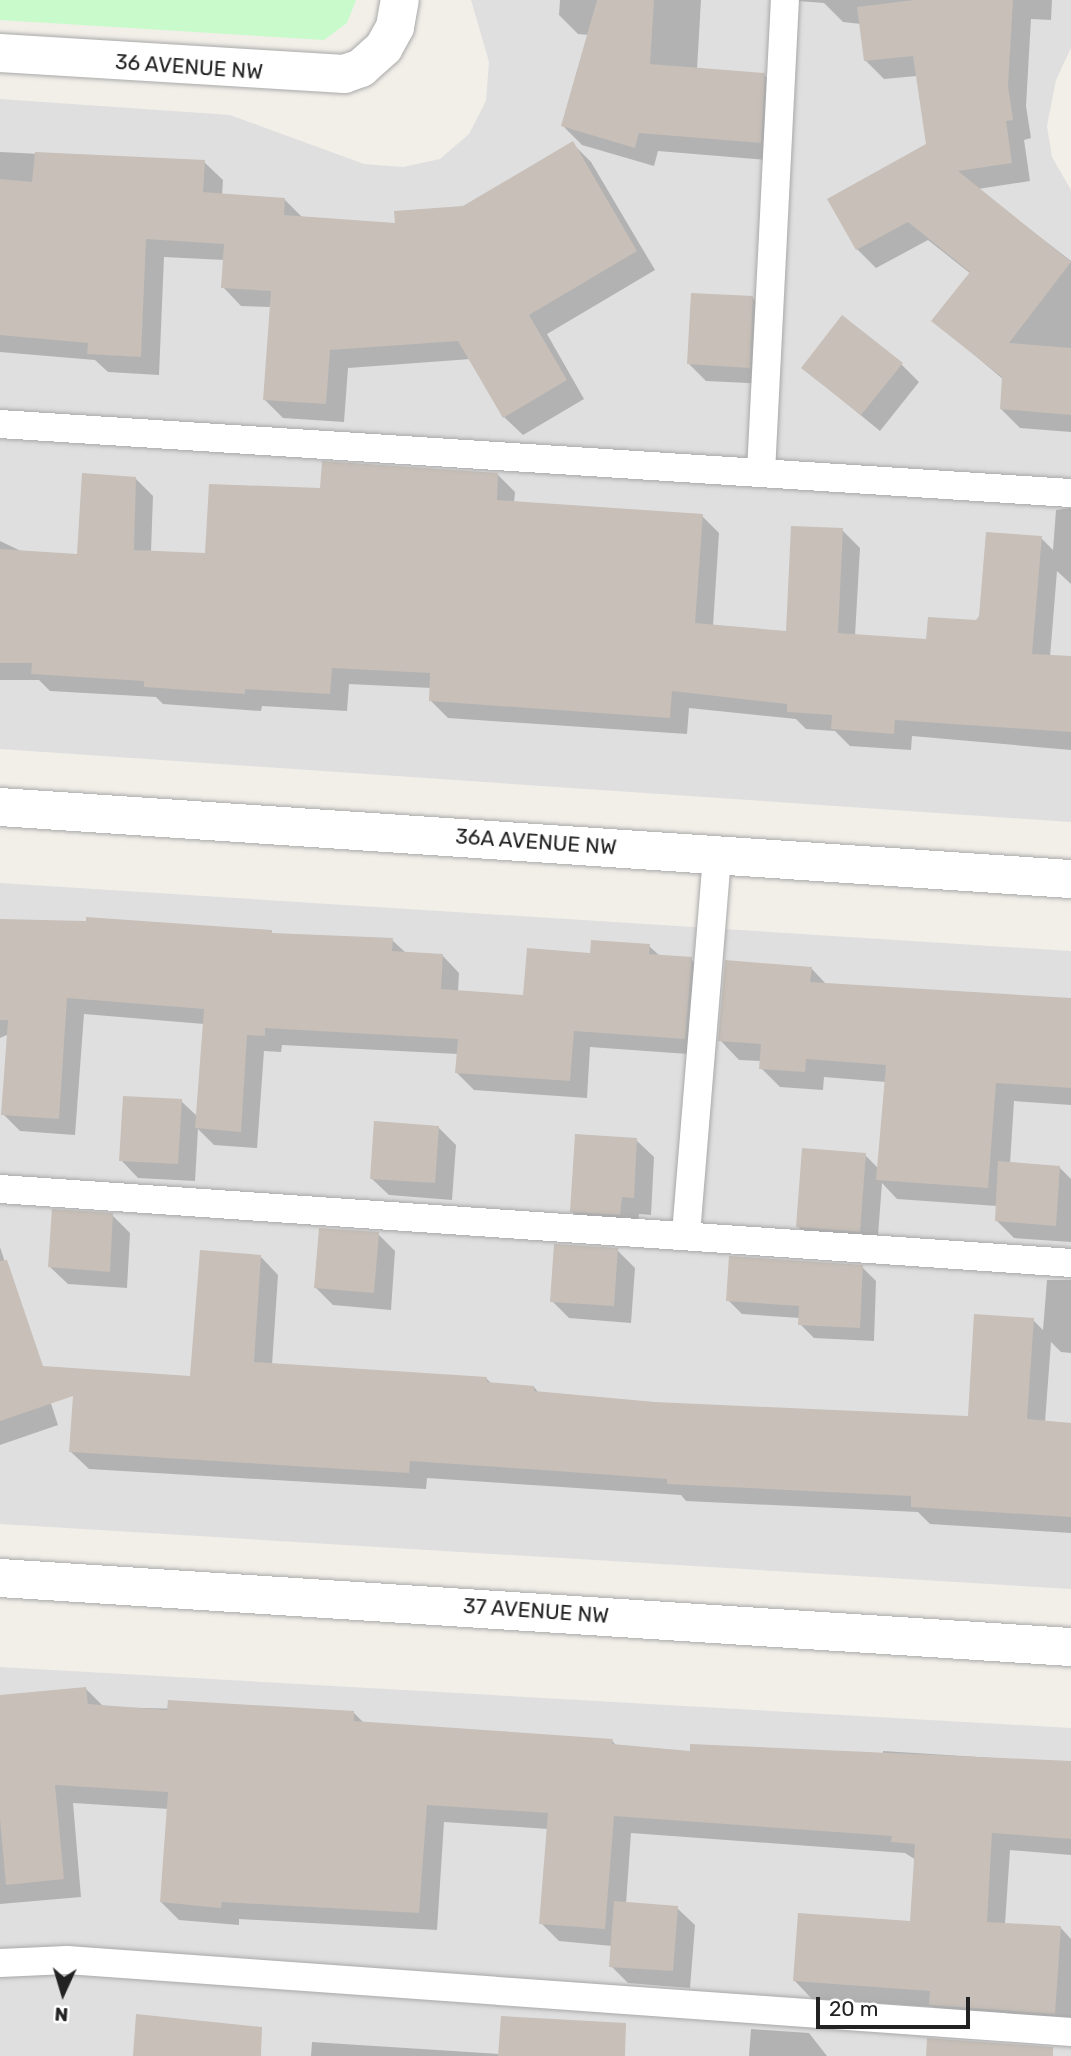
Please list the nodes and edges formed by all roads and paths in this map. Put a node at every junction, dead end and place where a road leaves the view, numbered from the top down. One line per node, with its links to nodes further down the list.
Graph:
1 (400, 0): 3 (street, 36 AVENUE NW)
2 (785, 0): 5 (lane)
3 (0, 53)
4 (0, 424): 5 (lane)
5 (761, 472): 6 (lane)
6 (1071, 493)
7 (0, 807): 8 (street, 36A AVENUE NW)
8 (717, 855): 9 (street, 36A AVENUE NW); 11 (lane)
9 (1071, 879)
10 (0, 1189): 11 (lane)
11 (686, 1234): 12 (lane)
12 (1071, 1263)
13 (0, 1577): 14 (street, 37 AVENUE NW)
14 (1071, 1647)
15 (0, 1963): 16 (lane)
16 (1071, 2032)

